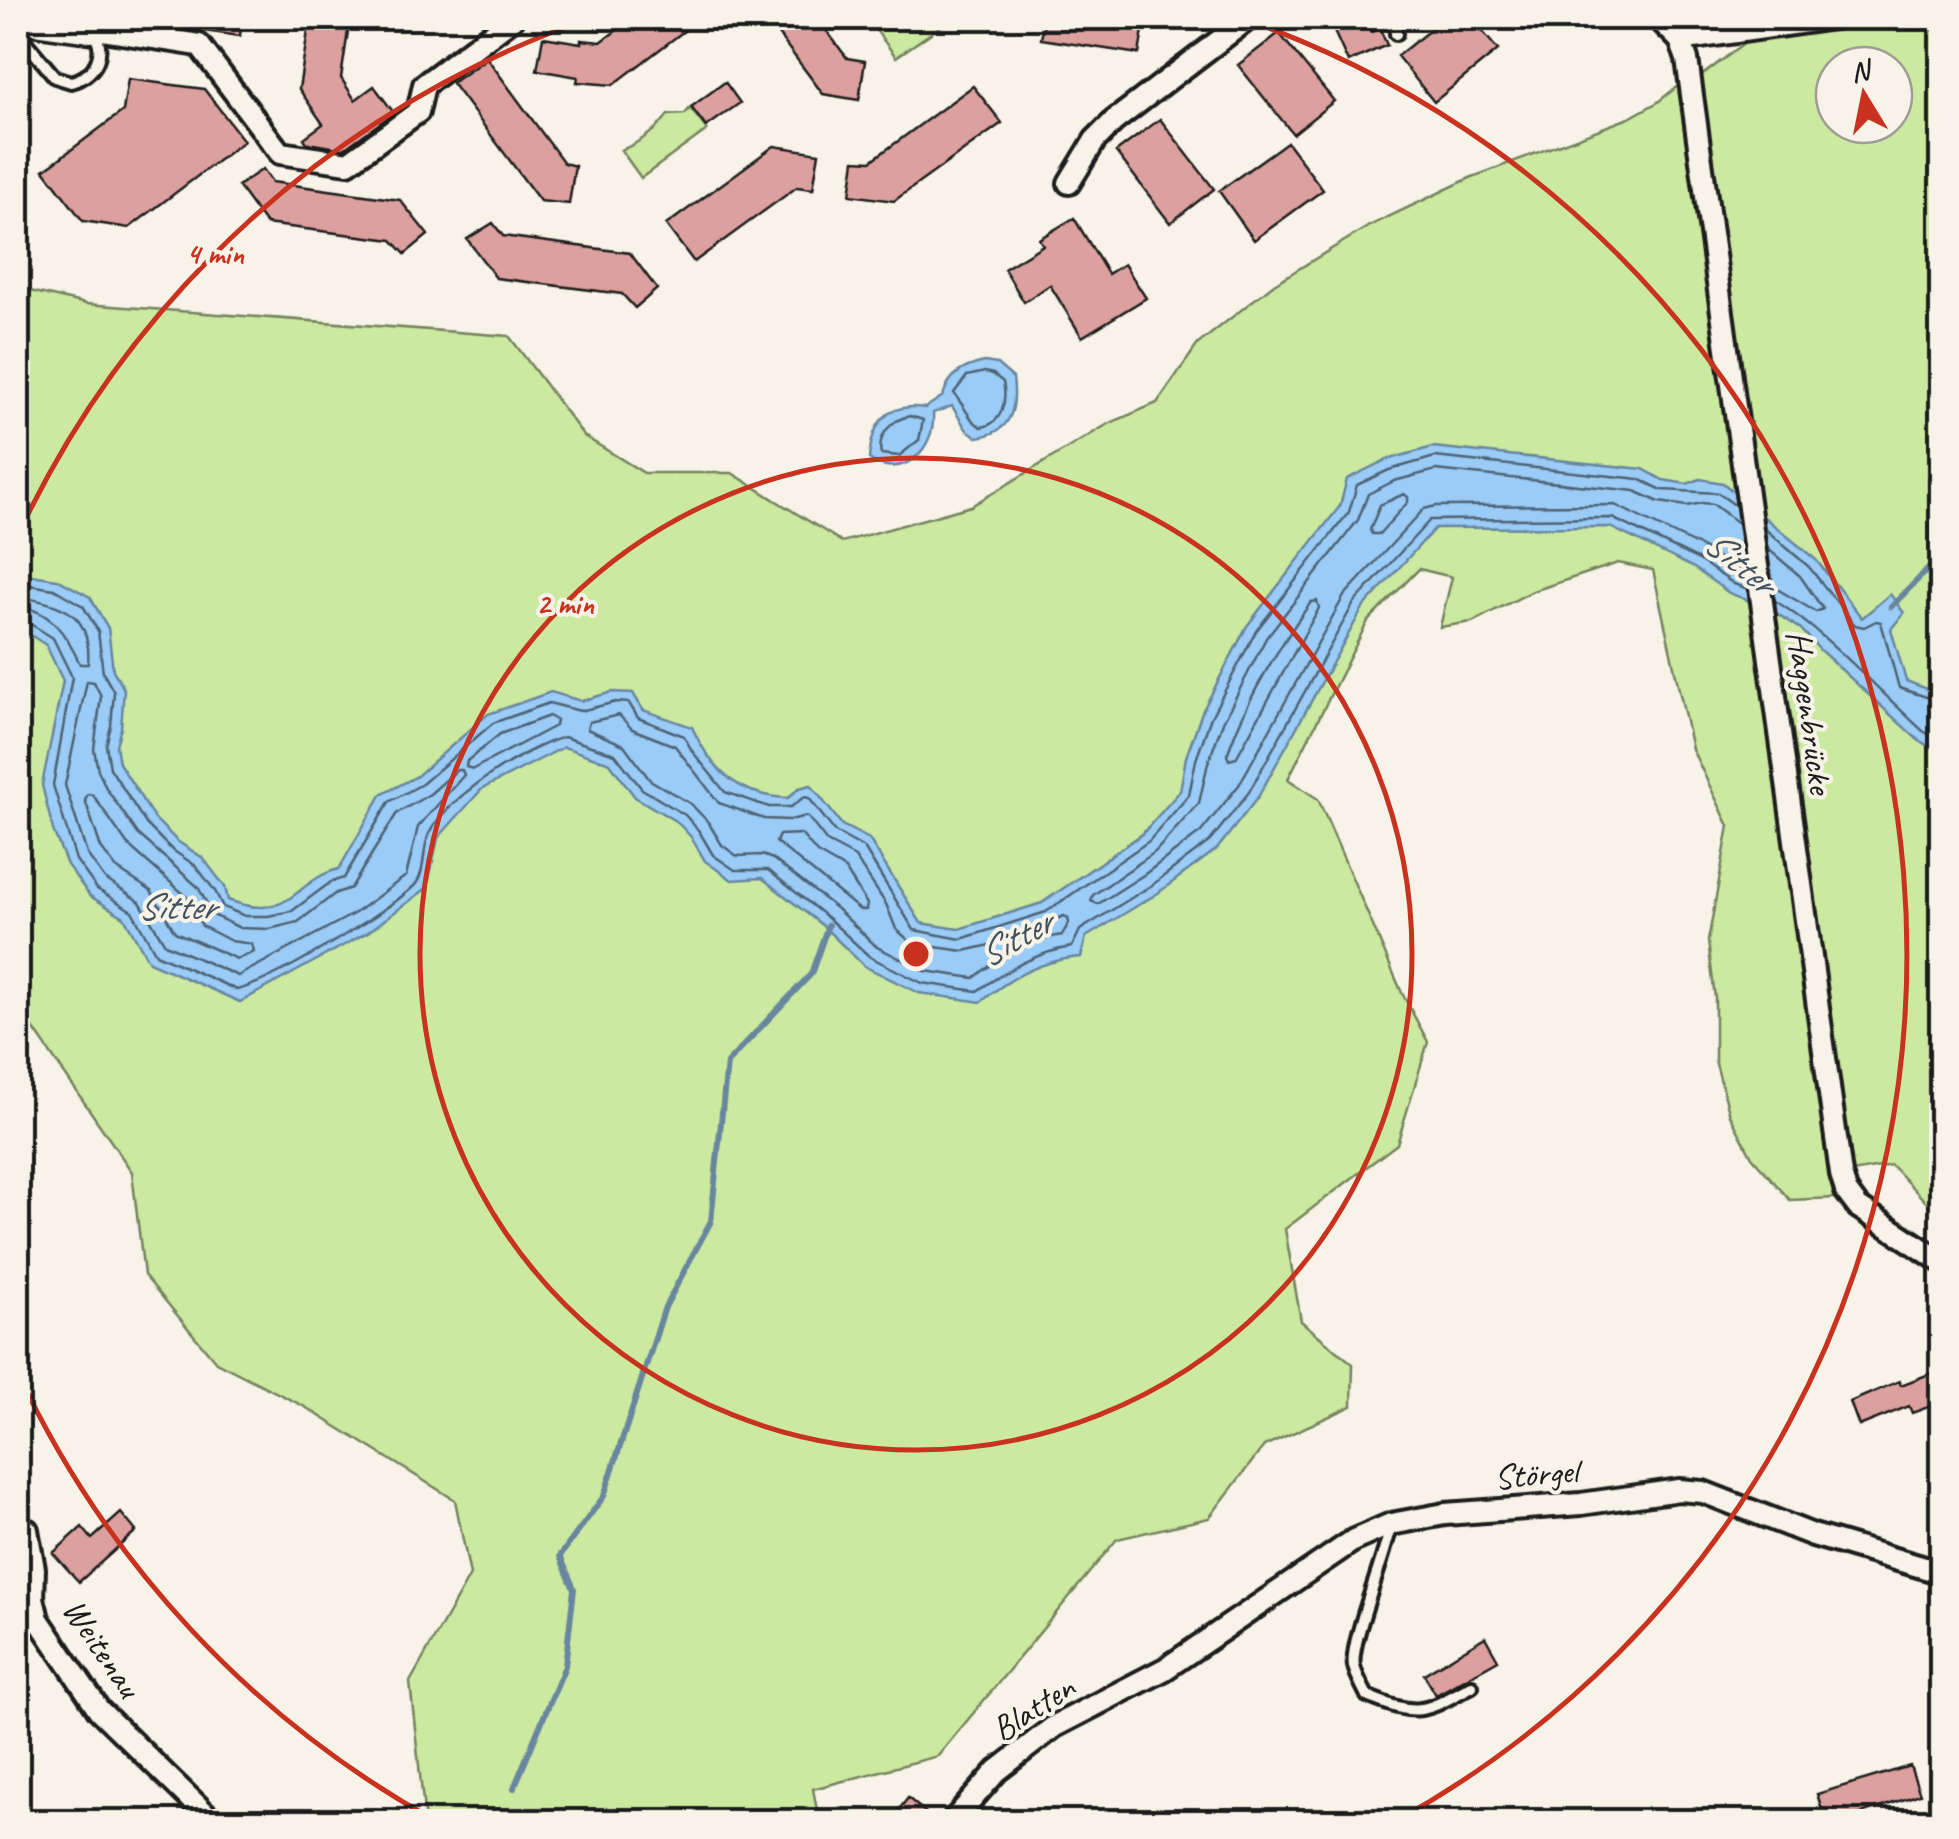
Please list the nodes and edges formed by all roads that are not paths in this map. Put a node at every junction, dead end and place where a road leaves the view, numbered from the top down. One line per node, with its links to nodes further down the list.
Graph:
1 (19, 18): 8 (street)
2 (169, 18): 11 (street)
3 (514, 18): 11 (street)
4 (1249, 18): 13 (street)
5 (1394, 18): 10 (lane)
6 (1658, 18): 12 (street)
7 (1834, 18): 12 (street)
8 (90, 28): 9 (lane); 11 (street)
9 (18, 33)
10 (1396, 34)
11 (166, 40)
12 (1680, 40): 14 (street, Haggenbrücke)
13 (1069, 183)
14 (1942, 1262)
15 (1391, 1524): 17 (street, Störgel); 19 (street, Störgel); 20 (lane)
16 (27, 1530): 18 (street, Weitenau)
17 (1942, 1573)
18 (25, 1602): 21 (street, Weitenau)
19 (1165, 1669): 22 (street, Blatten)
20 (1472, 1686)
21 (214, 1822)
22 (952, 1822)

